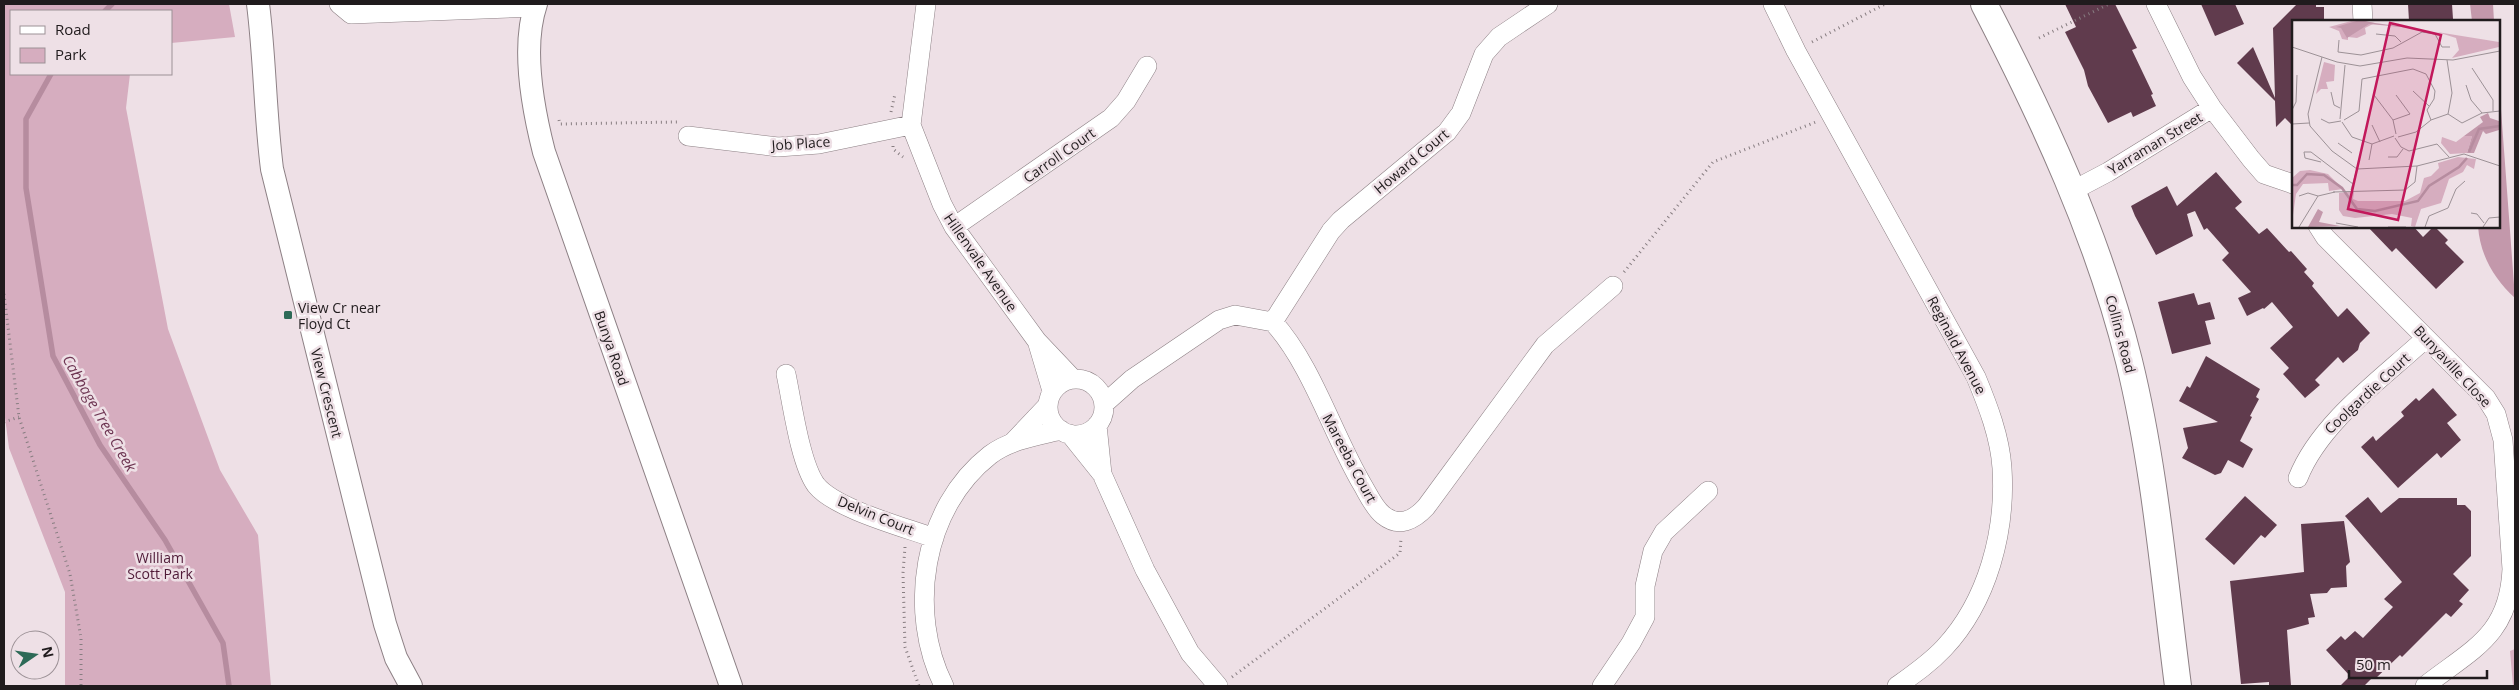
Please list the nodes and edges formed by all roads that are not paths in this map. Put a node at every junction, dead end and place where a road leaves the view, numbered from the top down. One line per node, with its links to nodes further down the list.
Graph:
1 (258, 4): 37 (street, View Crescent)
2 (339, 4): 9 (street)
3 (926, 4): 13 (street, Hillenvale Avenue)
4 (1548, 4): 20 (street, Howard Court)
5 (1773, 4): 41 (street, Reginald Avenue)
6 (1984, 4): 16 (main road, Collins Road)
7 (2156, 4): 12 (street, Yarraman Street)
8 (2362, 4): 10 (street)
9 (535, 5): 38 (street, Bunya Road)
10 (2363, 20)
11 (1147, 66): 17 (street, Carroll Court)
12 (2212, 108): 15 (street); 16 (street, Yarraman Street)
13 (912, 125): 14 (street, Job Place); 17 (street, Hillenvale Avenue)
14 (688, 136)
15 (2292, 184)
16 (2072, 192): 42 (main road, Collins Road)
17 (954, 227): 22 (street, Hillenvale Avenue)
18 (2319, 228): 21 (street, Bunyaville Close)
19 (1613, 286): 20 (street, Mareeba Court)
20 (1273, 322): 25 (street)
21 (2426, 338): 33 (street, Coolgardie Court); 43 (street, Bunyaville Close)
22 (1037, 341): 24 (street, Hillenvale Avenue); 27 (street, Hillenvale Avenue)
23 (786, 374): 35 (street, Delvin Court)
24 (1073, 378): 26 (street); 27 (street)
25 (1132, 379): 26 (street); 28 (street)
26 (1095, 386): 28 (street)
27 (1050, 398): 30 (street); 31 (street)
28 (1104, 404): 29 (street)
29 (1097, 425): 30 (street); 32 (street)
30 (1065, 432): 31 (street); 32 (street)
31 (1013, 442): 35 (street)
32 (1102, 474): 36 (street)
33 (2298, 478)
34 (1708, 491): 40 (street)
35 (934, 538): 39 (street)
36 (1223, 683)
37 (411, 686)
38 (731, 686)
39 (944, 686)
40 (1602, 686)
41 (1897, 686)
42 (2178, 686)
43 (2425, 686)

